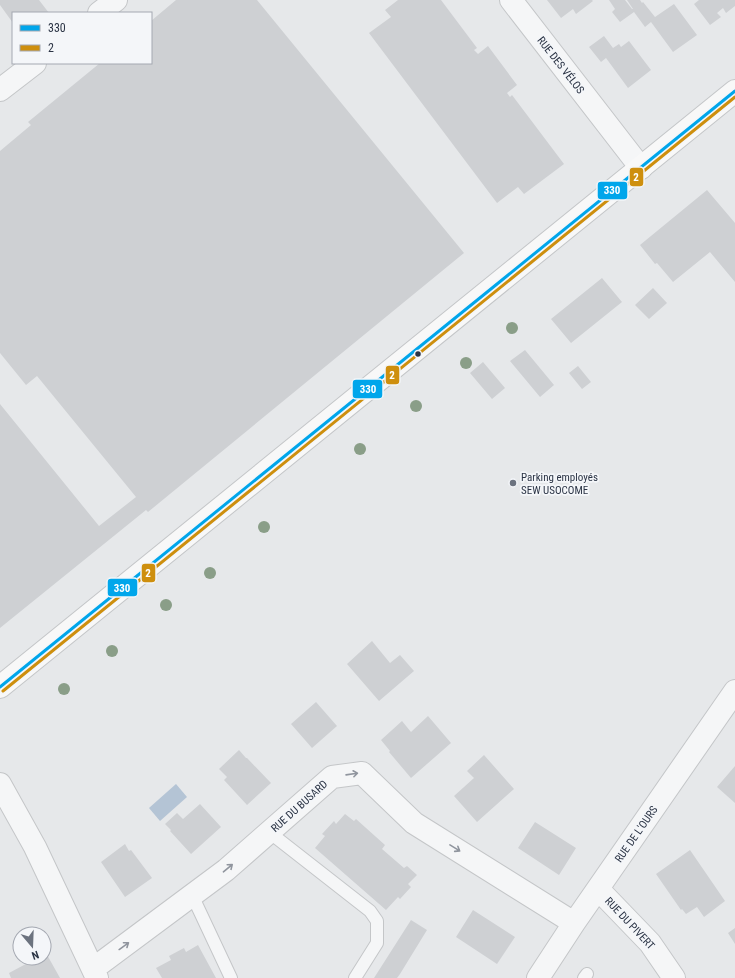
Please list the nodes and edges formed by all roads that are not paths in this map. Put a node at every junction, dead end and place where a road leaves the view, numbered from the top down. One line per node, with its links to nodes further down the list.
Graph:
1 (116, 0): 3 (street)
2 (512, 0): 7 (street, RUE DES VÉLOS)
3 (100, 12)
4 (34, 64): 5 (street)
5 (0, 90)
6 (735, 91): 7 (main road)
7 (641, 168): 8 (main road)
8 (0, 687)
9 (735, 691): 14 (street, RUE DE L'OURS)
10 (0, 784): 13 (street, RUE DU BUSARD)
11 (0, 807): 13 (street, RUE DU BUSARD)
12 (270, 832): 15 (street, RUE DU BUSARD, one-way to 12); 16 (street, RUE DU BUSARD, one-way to 16); 19 (lane)
13 (35, 847): 17 (street, RUE DU BUSARD)
14 (598, 890): 16 (street, RUE DE L'OURS); 21 (street, RUE DU PIVERT)
15 (192, 895): 17 (street, RUE DU BUSARD, one-way to 15); 18 (lane)
16 (574, 923): 20 (street, RUE DE L'OURS)
17 (95, 973)
18 (231, 978)
19 (355, 978)
20 (538, 978)
21 (674, 978)

